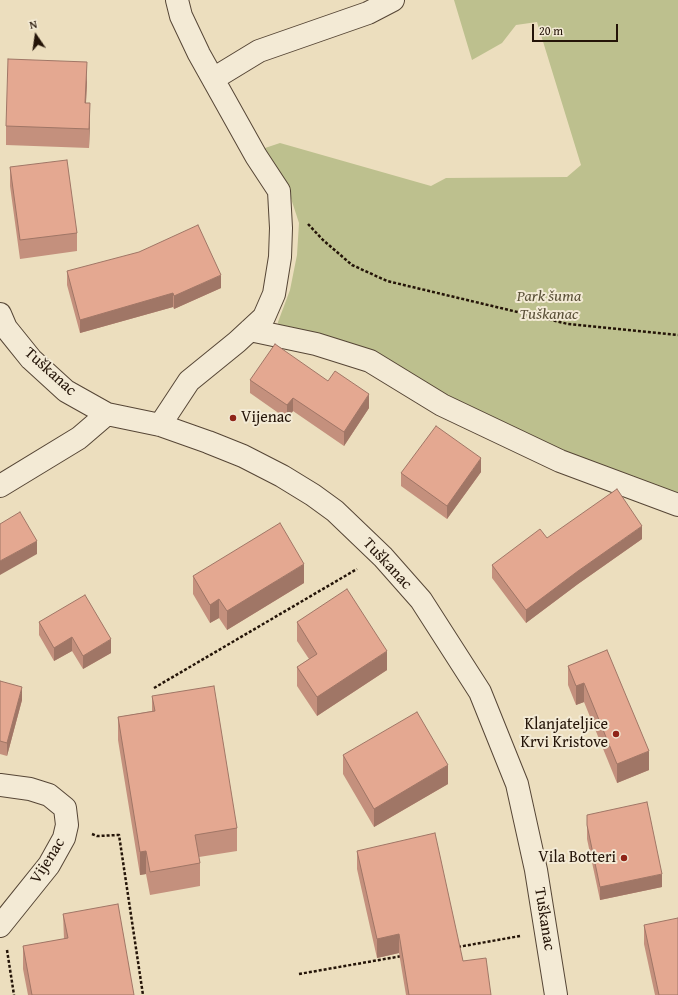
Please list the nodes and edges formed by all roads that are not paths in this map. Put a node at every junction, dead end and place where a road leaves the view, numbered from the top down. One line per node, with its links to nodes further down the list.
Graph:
1 (177, 0): 3 (street)
2 (393, 0): 3 (street)
3 (213, 78): 5 (street)
4 (0, 314): 6 (street, Tuškanac)
5 (250, 330): 7 (street); 9 (street)
6 (107, 414): 7 (street, Tuškanac); 8 (street)
7 (160, 425): 12 (street, Tuškanac)
8 (0, 486)
9 (678, 505)
10 (0, 785): 11 (street, Vijenac)
11 (2, 924)
12 (556, 995)

